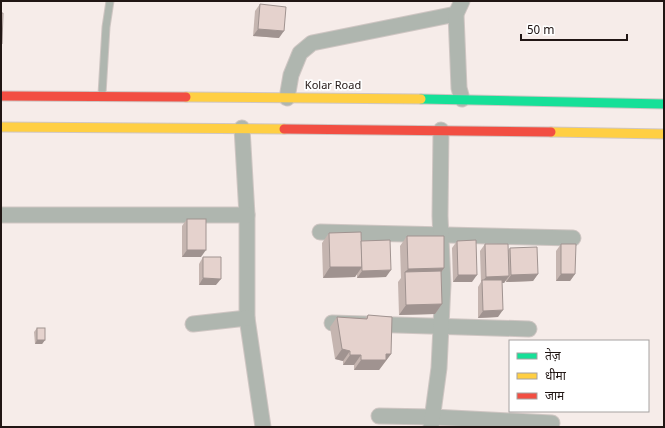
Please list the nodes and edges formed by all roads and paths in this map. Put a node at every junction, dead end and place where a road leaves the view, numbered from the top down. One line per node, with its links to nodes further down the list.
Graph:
1 (110, 1): 4 (lane)
2 (459, 7): 5 (street); 6 (street)
3 (1, 96): 4 (main road, Kolar Road)
4 (102, 97): 5 (main road, Kolar Road)
5 (286, 98): 6 (main road, Kolar Road)
6 (462, 99): 7 (main road, Kolar Road)
7 (664, 104)
8 (1, 127): 9 (main road)
9 (242, 128): 10 (main road); 13 (street)
10 (441, 130): 11 (main road); 15 (street)
11 (664, 134)
12 (1, 214): 13 (street)
13 (247, 215): 17 (street)
14 (320, 232): 15 (street)
15 (441, 235): 16 (street); 20 (street)
16 (573, 238)
17 (247, 318): 19 (street); 25 (street)
18 (332, 323): 20 (street)
19 (193, 324)
20 (441, 326): 21 (street); 23 (street)
21 (529, 329)
22 (379, 416): 23 (street)
23 (432, 422): 24 (street)
24 (552, 423)
25 (264, 427)

